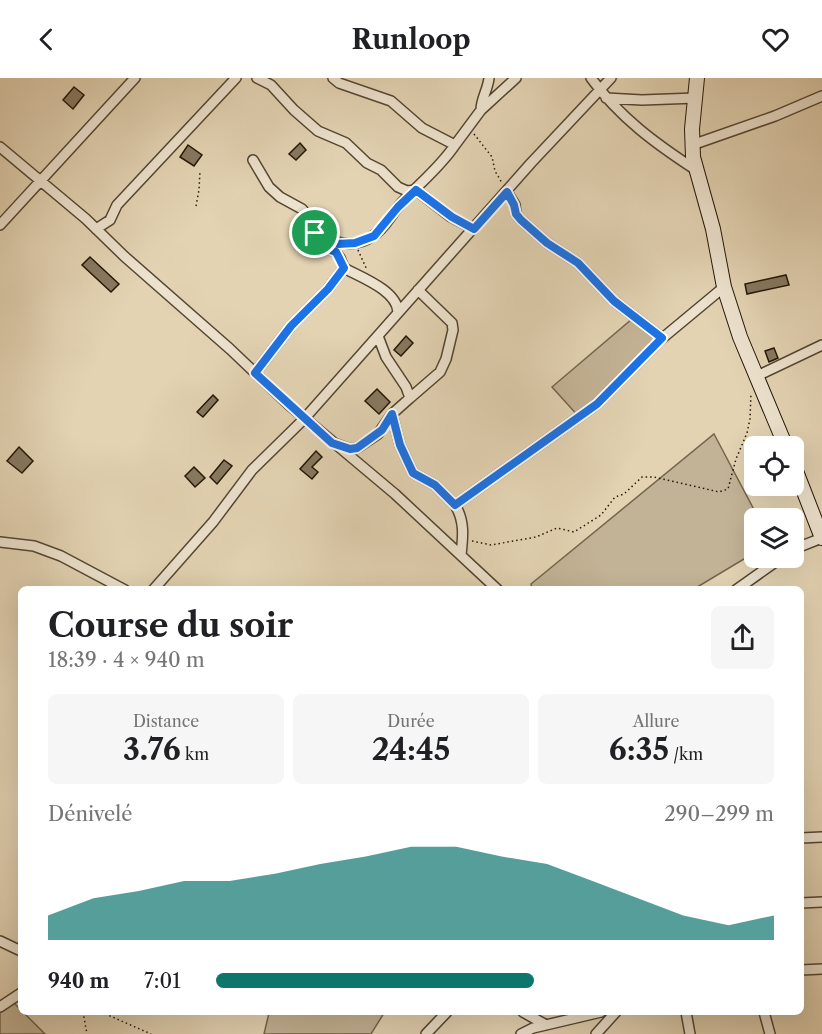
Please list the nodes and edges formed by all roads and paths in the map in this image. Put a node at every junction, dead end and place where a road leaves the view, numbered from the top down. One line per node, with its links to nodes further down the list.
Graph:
1 (135, 78): 21 (street)
2 (236, 78): 27 (street)
3 (256, 78): 22 (street)
4 (333, 78): 15 (street)
5 (489, 78): 13 (street)
6 (516, 78): 13 (street)
7 (591, 78): 10 (street)
8 (610, 78): 10 (street)
9 (697, 78): 12 (street)
10 (603, 94): 12 (street); 19 (street); 23 (street)
11 (822, 96): 16 (street)
12 (696, 98): 16 (street)
13 (481, 110): 14 (street)
14 (469, 126): 15 (street); 23 (path)
15 (455, 145): 22 (street)
16 (692, 145): 19 (street)
17 (0, 147): 21 (street)
18 (253, 160): 28 (street)
19 (696, 170): 32 (street)
20 (200, 171): 24 (path)
21 (39, 182): 25 (street); 27 (street)
22 (416, 190): 26 (street); 29 (street)
23 (507, 192): 26 (street); 36 (street)
24 (196, 206)
25 (0, 225)
26 (474, 229): 33 (street)
27 (96, 230): 38 (street)
28 (315, 233): 29 (street); 30 (street)
29 (355, 243): 31 (path)
30 (344, 268): 31 (street); 38 (street)
31 (373, 282): 34 (street)
32 (724, 287): 36 (street); 39 (street)
33 (418, 290): 34 (street); 40 (street)
34 (398, 312): 35 (street)
35 (378, 336): 40 (street); 42 (street)
36 (662, 338): 46 (street)
37 (822, 345): 39 (street)
38 (255, 373): 42 (street)
39 (754, 382): 43 (street); 47 (path)
40 (410, 398): 41 (street)
41 (392, 414): 44 (street); 46 (street)
42 (304, 419): 44 (street); 54 (street)
43 (781, 436)
44 (332, 443): 51 (street)
45 (804, 492): 48 (street)
46 (455, 505): 47 (street)
47 (462, 538): 51 (street)
48 (822, 538): 50 (street)
49 (0, 542): 53 (street)
50 (804, 545)
51 (461, 555): 55 (street)
52 (767, 568): 56 (street)
53 (120, 586)
54 (157, 586)
55 (494, 586)
56 (742, 586)
57 (822, 837): 58 (street)
58 (804, 838)
59 (822, 902): 60 (street)
60 (804, 903)
61 (0, 941): 62 (street)
62 (18, 950)
63 (822, 969): 64 (street)
64 (804, 970)
65 (18, 995): 66 (street)
66 (0, 1007)
67 (84, 1015): 76 (path)
68 (108, 1015): 77 (path)
69 (444, 1015): 78 (street)
70 (528, 1015): 75 (street)
71 (588, 1015): 75 (street)
72 (613, 1015): 80 (street)
73 (687, 1015): 81 (street)
74 (765, 1015): 82 (street)
75 (546, 1025): 79 (street)
76 (87, 1034)
77 (151, 1034)
78 (426, 1034)
79 (521, 1034)
80 (596, 1034)
81 (690, 1034)
82 (770, 1034)

